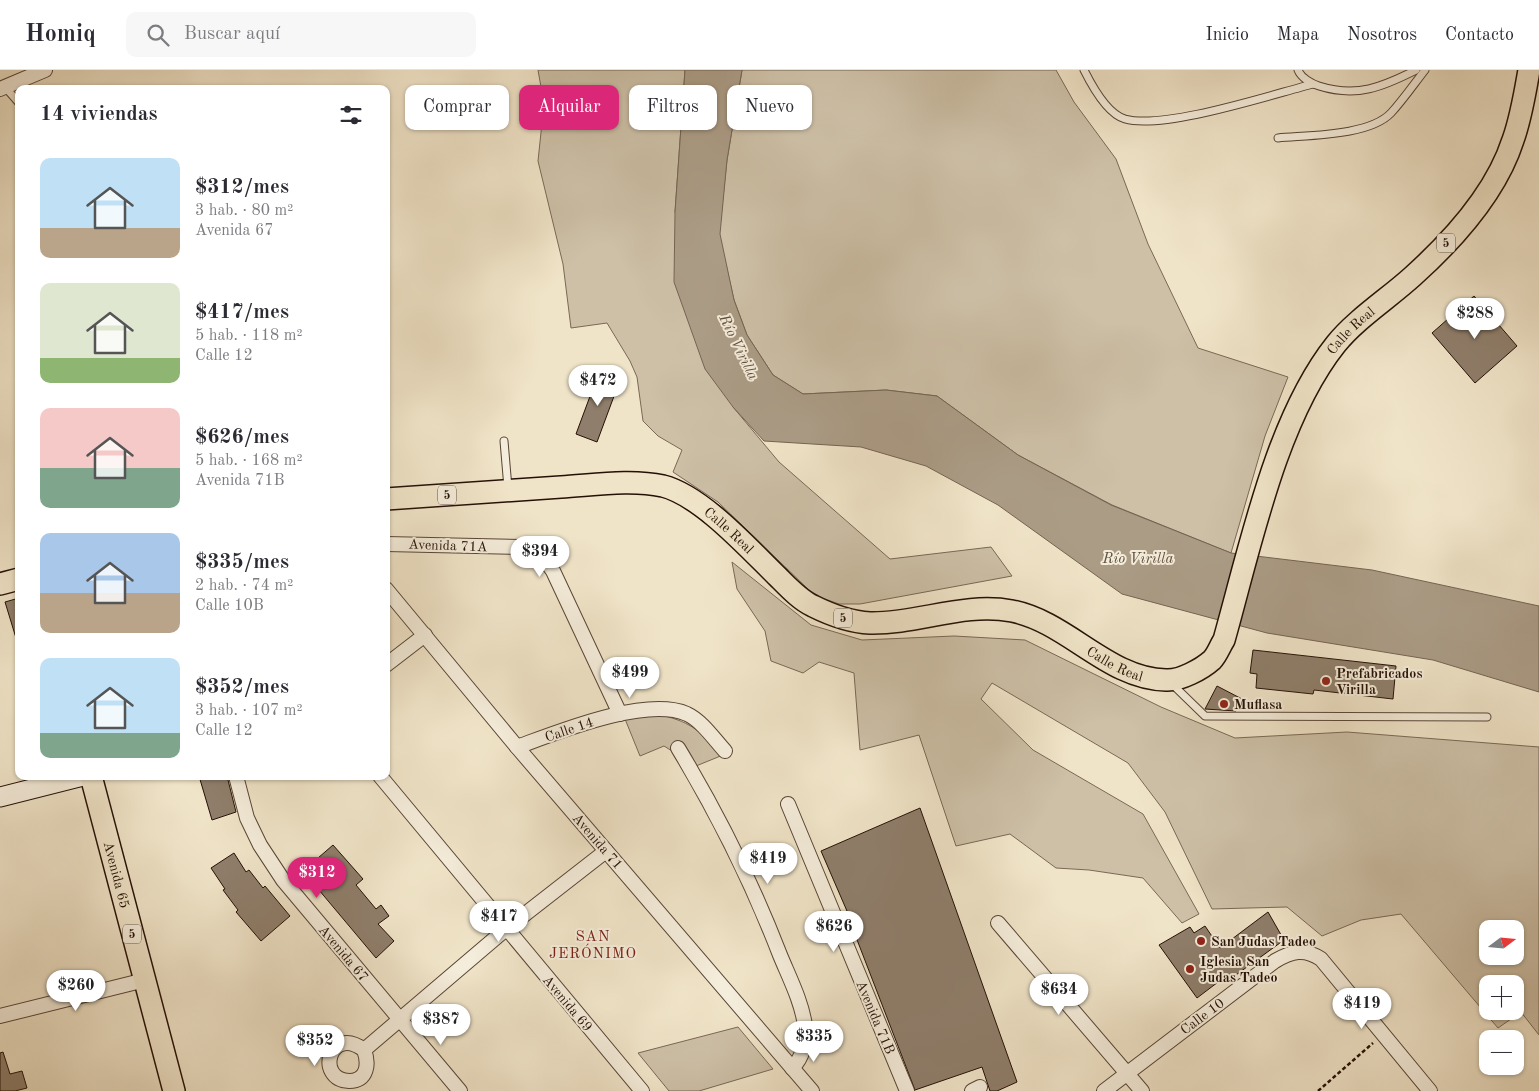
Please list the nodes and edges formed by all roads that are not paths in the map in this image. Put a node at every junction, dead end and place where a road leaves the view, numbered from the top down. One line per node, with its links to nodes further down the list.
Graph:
1 (45, 70): 8 (street)
2 (1084, 70): 7 (lane)
3 (1298, 70): 7 (lane)
4 (1416, 70): 7 (lane)
5 (1425, 70): 10 (lane)
6 (1532, 72): 20 (main road, Calle Real / 5)
7 (1313, 84)
8 (2, 88): 9 (lane)
9 (15, 100)
10 (1278, 138)
11 (504, 441): 12 (lane)
12 (508, 490): 13 (main road, Calle Real / 5); 20 (main road, Calle Real / 5)
13 (390, 499)
14 (390, 544): 21 (street, Avenida 71A)
15 (15, 579): 16 (main road)
16 (0, 583)
17 (390, 594): 18 (street, Avenida 71)
18 (425, 635): 19 (street); 23 (street, Avenida 71)
19 (390, 662)
20 (1169, 681): 22 (lane)
21 (620, 714): 23 (street, Calle 14); 25 (street, Calle 14)
22 (1487, 717)
23 (517, 747): 32 (street, Avenida 71)
24 (678, 748): 39 (street)
25 (726, 751)
26 (67, 780): 30 (street)
27 (92, 780): 35 (main road, Avenida 65 / 5)
28 (237, 780): 37 (street, Avenida 67)
29 (383, 780): 34 (street, Avenida 69)
30 (0, 797)
31 (788, 804): 45 (street, Avenida 71B)
32 (606, 851): 34 (street); 39 (street, Avenida 71)
33 (998, 923): 40 (street)
34 (506, 929): 37 (street); 43 (street, Avenida 69)
35 (145, 980): 36 (street); 41 (main road, Avenida 65 / 5)
36 (0, 1016)
37 (400, 1019): 38 (street); 42 (street, Avenida 67)
38 (364, 1050)
39 (792, 1068): 44 (street, Avenida 71)
40 (1126, 1073): 46 (street, Calle 10); 47 (street); 48 (street, Calle 10)
41 (174, 1091)
42 (460, 1091)
43 (642, 1091)
44 (812, 1091)
45 (906, 1091)
46 (1104, 1091)
47 (1142, 1091)
48 (1430, 1091)

